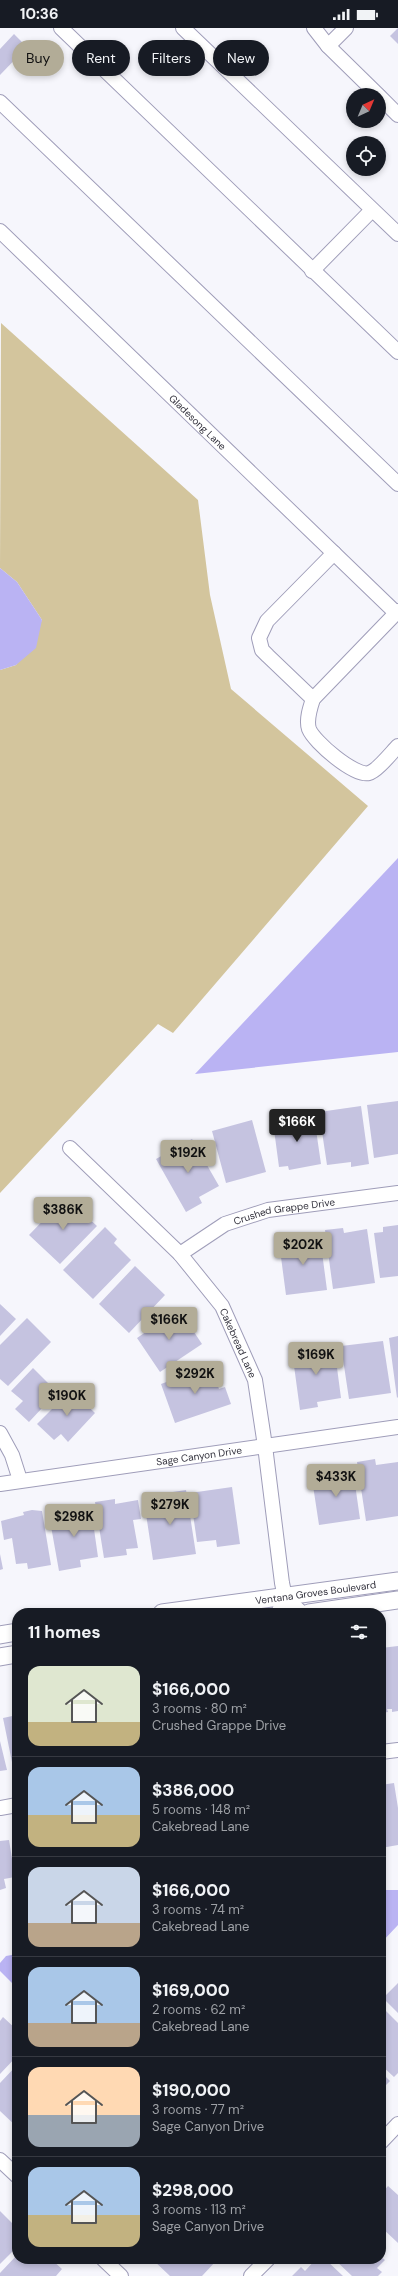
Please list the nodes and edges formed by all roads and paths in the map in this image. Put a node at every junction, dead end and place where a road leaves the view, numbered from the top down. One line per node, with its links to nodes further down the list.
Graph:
1 (61, 28): 14 (street)
2 (183, 28): 11 (street)
3 (302, 28): 6 (street)
4 (314, 28): 6 (street)
5 (346, 28): 6 (street)
6 (328, 46): 7 (street)
7 (370, 88)
8 (0, 102): 16 (street)
9 (386, 104): 10 (street)
10 (398, 115)
11 (372, 210): 13 (street); 14 (street)
12 (0, 231): 17 (street, Gladesong Lane)
13 (398, 234)
14 (312, 271): 15 (street)
15 (398, 352)
16 (398, 484)
17 (334, 553): 18 (street, Gladesong Lane); 19 (street)
18 (397, 612): 19 (street)
19 (313, 699): 20 (street)
20 (398, 746)
21 (70, 1148): 23 (street, Cakebread Lane)
22 (398, 1193): 23 (street, Crushed Grappe Drive)
23 (180, 1254): 26 (street, Cakebread Lane)
24 (398, 1427): 26 (street, Sage Canyon Drive)
25 (0, 1433): 27 (street)
26 (265, 1446): 27 (street, Sage Canyon Drive); 30 (street, Cakebread Lane)
27 (20, 1480): 28 (street, Sage Canyon Drive)
28 (0, 1484)
29 (398, 1582): 30 (street, Ventana Groves Boulevard)
30 (285, 1597): 32 (street, Ventana Groves Boulevard); 33 (street); 34 (street)
31 (398, 1600): 35 (street, Ventana Groves Boulevard)
32 (200, 1608)
33 (280, 1608)
34 (297, 1608)
35 (343, 1608)
36 (12, 1633): 37 (street)
37 (0, 1635)
38 (12, 1655): 39 (street)
39 (0, 1657)
40 (398, 1750): 41 (street)
41 (386, 1751)
42 (12, 1806): 43 (street)
43 (0, 1808)
44 (398, 2124): 45 (street)
45 (386, 2137)
46 (0, 2160): 47 (street)
47 (12, 2171)
48 (108, 2264): 50 (street)
49 (263, 2264): 51 (street)
50 (121, 2276)
51 (251, 2276)

